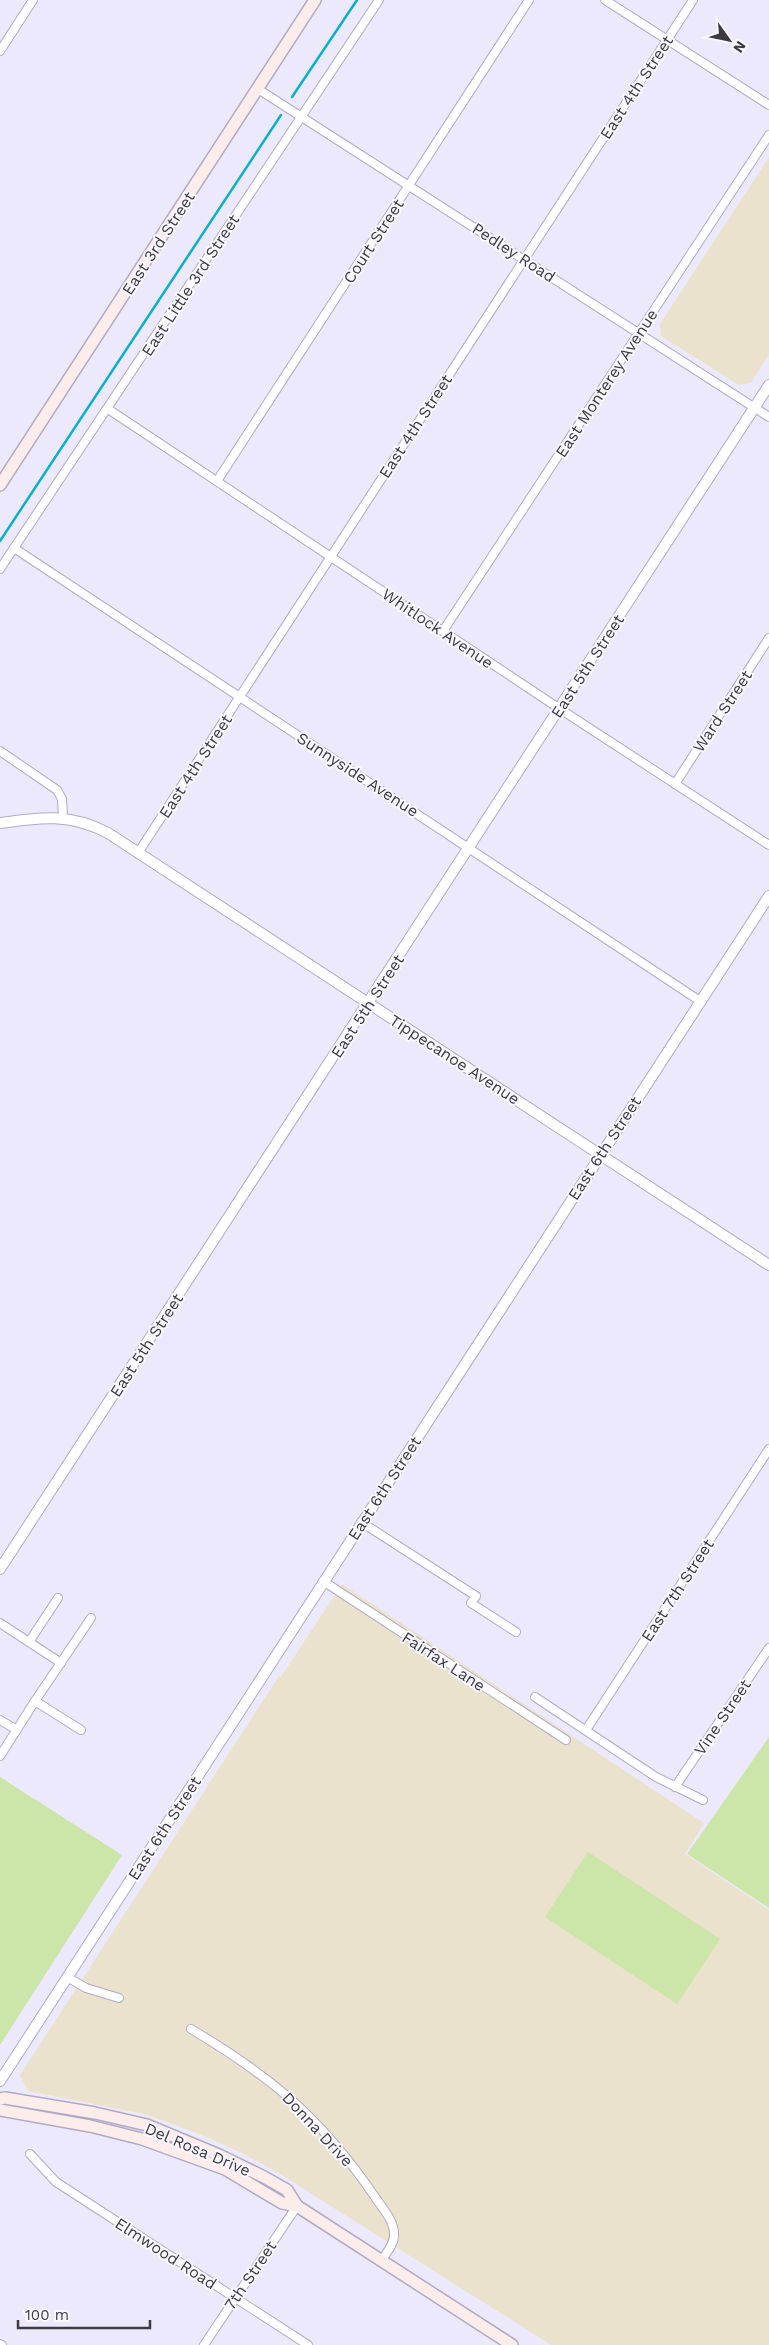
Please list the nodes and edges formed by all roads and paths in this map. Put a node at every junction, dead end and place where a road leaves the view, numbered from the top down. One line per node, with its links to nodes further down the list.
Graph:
1 (33, 0): 8 (street)
2 (315, 0): 9 (main road, East 3rd Street)
3 (379, 0): 11 (street, East Little 3rd Street)
4 (529, 0): 13 (street, Court Street)
5 (605, 0): 7 (street)
6 (693, 0): 7 (street, East 4th Street)
7 (667, 39): 10 (street); 14 (street, East 4th Street)
8 (0, 51)
9 (258, 89): 11 (street, Pedley Road); 21 (main road, East 3rd Street)
10 (769, 105)
11 (300, 116): 13 (street, Pedley Road); 18 (street, East Little 3rd Street)
12 (769, 135): 15 (street, East Monterey Avenue)
13 (409, 184): 14 (street, Pedley Road); 20 (street, Court Street)
14 (524, 259): 15 (street, Pedley Road); 23 (street, East 4th Street)
15 (638, 333): 17 (street, Pedley Road); 25 (street, East Monterey Avenue)
16 (769, 386): 17 (street, East 5th Street)
17 (755, 408): 19 (street, Pedley Road); 28 (street, East 5th Street)
18 (108, 409): 20 (street, Whitlock Avenue); 22 (street, East Little 3rd Street)
19 (769, 417)
20 (217, 481): 23 (street, Whitlock Avenue)
21 (0, 485)
22 (14, 548): 24 (street, East Little 3rd Street); 27 (street, Sunnyside Avenue)
23 (330, 556): 25 (street, Whitlock Avenue); 27 (street, East 4th Street)
24 (0, 569)
25 (443, 631): 28 (street, Whitlock Avenue)
26 (769, 638): 30 (street, Ward Street)
27 (240, 696): 34 (street, Sunnyside Avenue); 35 (street, East 4th Street)
28 (560, 709): 30 (street, Whitlock Avenue); 34 (street, East 5th Street)
29 (0, 751): 31 (street)
30 (675, 784): 33 (street, Whitlock Avenue)
31 (62, 818): 32 (street, Tippecanoe Avenue); 35 (street, Tippecanoe Avenue)
32 (0, 823)
33 (769, 845)
34 (470, 847): 37 (street, Sunnyside Avenue); 38 (street, East 5th Street)
35 (138, 853): 38 (street, Tippecanoe Avenue)
36 (769, 896): 37 (street, East 6th Street)
37 (700, 1001): 39 (street, East 6th Street)
38 (369, 1002): 39 (street, Tippecanoe Avenue); 43 (street, East 5th Street)
39 (600, 1154): 40 (street, Tippecanoe Avenue); 42 (street, East 6th Street)
40 (769, 1265)
41 (769, 1449): 57 (street, East 7th Street)
42 (361, 1522): 44 (street, East 6th Street); 48 (street)
43 (0, 1569)
44 (323, 1581): 58 (street, Fairfax Lane); 62 (street, East 6th Street)
45 (58, 1598): 49 (street)
46 (91, 1618): 51 (street)
47 (0, 1623): 49 (street)
48 (516, 1632)
49 (29, 1642): 51 (street)
50 (769, 1648): 60 (street, Vine Street)
51 (61, 1663): 53 (street)
52 (535, 1697): 57 (street)
53 (35, 1701): 55 (street); 56 (street)
54 (0, 1720): 55 (street)
55 (16, 1730): 59 (street)
56 (81, 1730)
57 (586, 1730): 60 (street)
58 (566, 1740)
59 (0, 1756)
60 (675, 1787): 61 (street)
61 (703, 1800)
62 (67, 1977): 63 (street); 65 (street, East 6th Street)
63 (119, 1998)
64 (191, 2029): 70 (street, Donna Drive)
65 (0, 2081)
66 (0, 2099): 69 (main road, Del Rosa Drive)
67 (0, 2110): 69 (main road, Del Rosa Drive)
68 (30, 2154): 71 (street, Elmwood Road)
69 (296, 2206): 70 (main road, Del Rosa Drive); 71 (street, 7th Street)
70 (381, 2261): 74 (main road, Del Rosa Drive)
71 (235, 2297): 72 (street, 7th Street); 73 (street, Elmwood Road)
72 (204, 2345)
73 (308, 2345)
74 (512, 2345)

